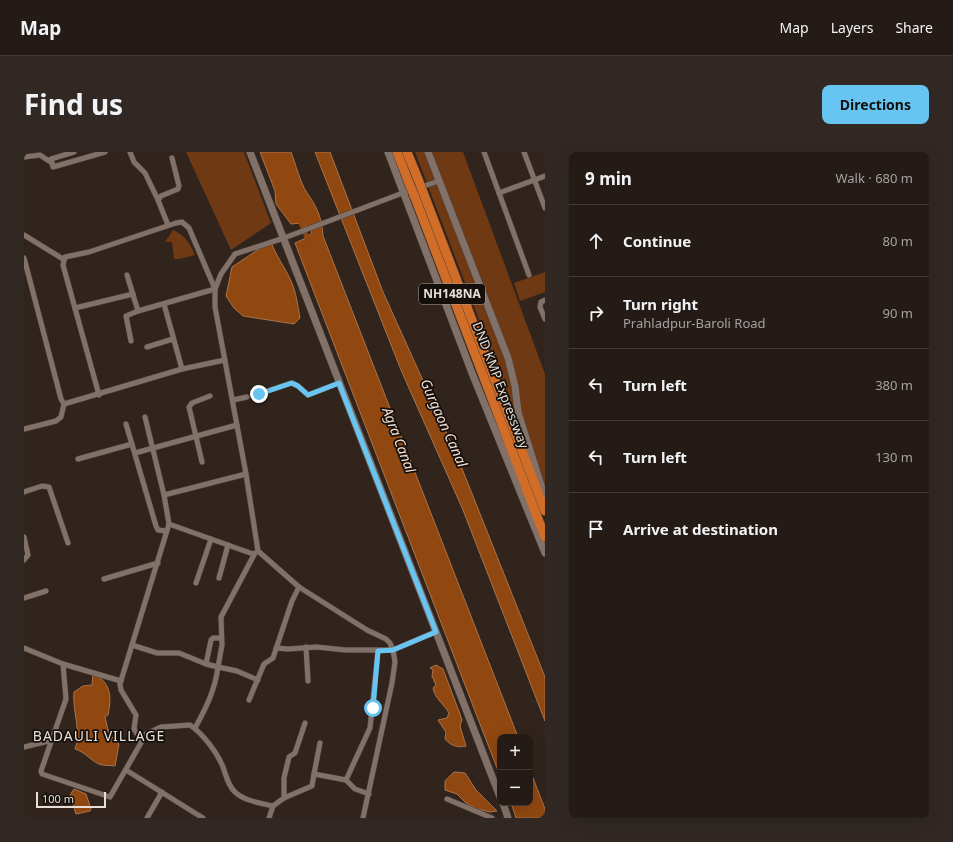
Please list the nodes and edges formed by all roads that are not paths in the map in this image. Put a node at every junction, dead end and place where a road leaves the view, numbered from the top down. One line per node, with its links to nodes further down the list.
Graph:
1 (74, 152): 13 (street)
2 (105, 152): 13 (street)
3 (130, 152): 20 (street)
4 (250, 152): 24 (street)
5 (388, 152): 18 (street)
6 (397, 152): 16 (highway, DND KMP Expressway / NH148NA)
7 (407, 152): 16 (highway, DND KMP Expressway / NH148NA)
8 (428, 152): 17 (street)
9 (484, 152): 19 (street)
10 (524, 152): 15 (street)
11 (24, 157): 13 (street)
12 (172, 158): 20 (street)
13 (52, 163)
14 (545, 176): 15 (street)
15 (534, 180): 19 (street); 21 (street)
16 (413, 181): 42 (highway, DND KMP Expressway / NH148NA, bridge)
17 (439, 182): 18 (street); 62 (street)
18 (401, 193): 24 (street); 72 (street)
19 (499, 193): 28 (street)
20 (158, 200): 22 (street)
21 (545, 208)
22 (168, 225): 26 (street); 29 (street)
23 (24, 235): 26 (street)
24 (286, 237): 29 (street); 41 (street)
25 (24, 258): 48 (street)
26 (63, 260): 33 (street)
27 (127, 275): 30 (street)
28 (529, 275)
29 (214, 289): 32 (street); 39 (street)
30 (132, 294): 33 (street); 34 (street)
31 (545, 300): 35 (street)
32 (164, 304): 34 (street); 36 (street)
33 (75, 308): 44 (street)
34 (138, 311): 37 (street)
35 (545, 319)
36 (173, 339): 38 (street); 40 (street)
37 (131, 341)
38 (146, 346)
39 (224, 360): 40 (street); 47 (street)
40 (182, 369): 44 (street)
41 (339, 383): 43 (street); 81 (street)
42 (494, 391): 63 (highway, DND KMP Expressway / NH148NA); 67 (highway, DND KMP Expressway / NH148NA)
43 (259, 394)
44 (99, 395): 48 (street)
45 (210, 396): 53 (street)
46 (247, 397): 47 (street)
47 (233, 400): 51 (street)
48 (64, 404): 52 (street)
49 (145, 417): 55 (street)
50 (126, 424): 54 (street)
51 (237, 425): 53 (street); 59 (street)
52 (24, 429)
53 (195, 438): 55 (street); 58 (street)
54 (132, 444): 56 (street); 57 (street)
55 (153, 448): 56 (street); 61 (street)
56 (135, 453): 65 (street)
57 (78, 459)
58 (202, 462)
59 (246, 474): 61 (street); 71 (street)
60 (24, 492): 69 (street)
61 (164, 495): 64 (street)
62 (545, 498)
63 (545, 511)
64 (169, 524): 65 (street); 68 (street)
65 (166, 531): 74 (street)
66 (24, 537): 73 (street)
67 (545, 537)
68 (211, 539): 70 (street); 77 (street)
69 (68, 543)
70 (228, 545): 71 (street); 75 (street)
71 (256, 553): 78 (street); 82 (street)
72 (545, 553)
73 (24, 560)
74 (158, 563): 76 (street); 83 (street)
75 (219, 578)
76 (104, 579)
77 (196, 583)
78 (299, 587): 86 (street); 87 (street)
79 (46, 592): 80 (street)
80 (24, 598)
81 (436, 632): 87 (street); 105 (street)
82 (221, 638): 90 (street); 91 (street)
83 (132, 645): 90 (street); 93 (street)
84 (306, 647): 86 (street); 88 (street); 94 (street)
85 (24, 648): 89 (street)
86 (276, 648): 92 (street)
87 (393, 650): 88 (street); 107 (street)
88 (378, 651): 104 (street)
89 (63, 664): 93 (street); 98 (street)
90 (206, 664): 91 (street)
91 (218, 667): 92 (street); 97 (street)
92 (258, 680): 95 (street)
93 (121, 681): 99 (street)
94 (308, 681)
95 (249, 700)
96 (305, 723): 108 (street)
97 (194, 728): 99 (street); 110 (street)
98 (52, 740): 101 (street); 102 (street)
99 (142, 741): 102 (street)
100 (320, 742): 103 (street)
101 (24, 747)
102 (126, 770): 106 (street)
103 (314, 774): 104 (street); 108 (street)
104 (346, 780): 107 (street)
105 (497, 788)
106 (162, 792): 112 (street); 113 (street)
107 (369, 794): 115 (street)
108 (284, 798): 110 (street)
109 (447, 799): 116 (street)
110 (273, 806): 114 (street)
111 (504, 806): 117 (street)
112 (147, 818)
113 (203, 818)
114 (269, 818)
115 (363, 818)
116 (492, 818)
117 (508, 818)

